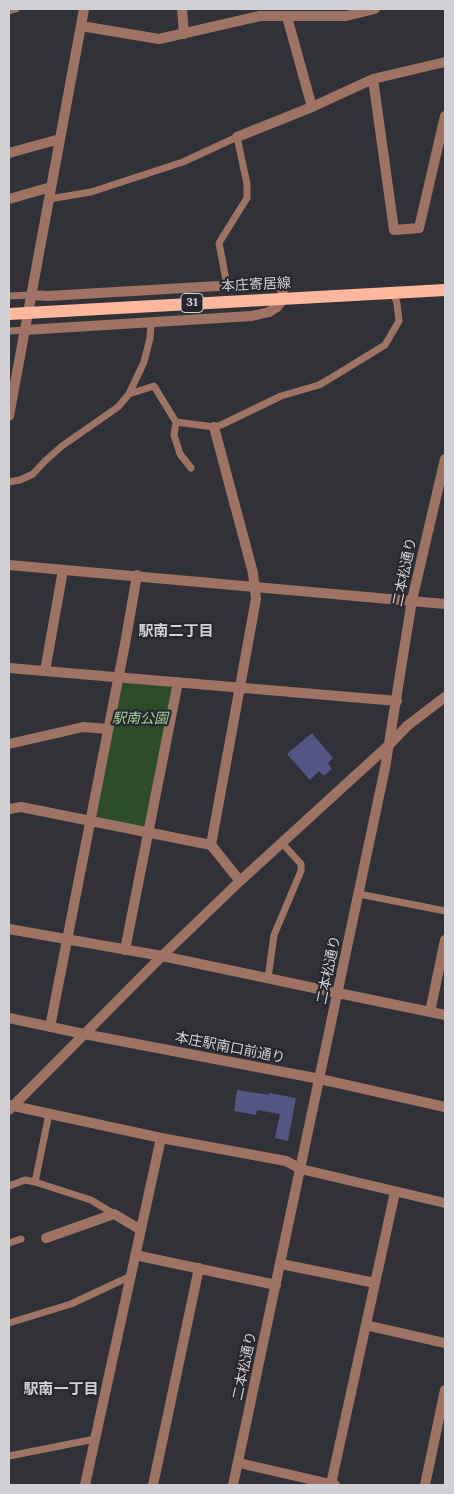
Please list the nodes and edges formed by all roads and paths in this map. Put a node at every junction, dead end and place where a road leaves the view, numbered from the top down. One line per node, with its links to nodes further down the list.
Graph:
1 (16, 9): 5 (lane)
2 (84, 9): 9 (street)
3 (182, 9): 10 (street)
4 (374, 9): 6 (street)
5 (9, 11)
6 (345, 12): 8 (street)
7 (259, 13): 8 (street); 10 (street)
8 (287, 17): 13 (street)
9 (81, 26): 10 (street); 16 (street)
10 (184, 34)
11 (445, 62): 12 (street)
12 (372, 79): 13 (street); 14 (street)
13 (312, 107): 15 (street)
14 (445, 116)
15 (237, 137): 20 (lane); 21 (lane)
16 (60, 139): 17 (street); 18 (street)
17 (9, 153)
18 (51, 187): 19 (street); 20 (street)
19 (9, 199)
20 (49, 199): 24 (street)
21 (226, 285): 24 (street); 26 (street)
22 (445, 290): 23 (main road, 本庄寄居線 / 31)
23 (394, 293): 26 (main road, 本庄寄居線 / 31); 34 (lane)
24 (31, 295): 25 (lane); 29 (street)
25 (9, 296)
26 (284, 298): 27 (main road, 本庄寄居線 / 31, bridge); 28 (street)
27 (9, 314)
28 (151, 323): 29 (street); 31 (lane)
29 (25, 330): 30 (lane); 32 (street)
30 (9, 331)
31 (129, 394): 33 (lane); 37 (lane)
32 (9, 416)
33 (176, 422): 34 (lane); 36 (lane)
34 (214, 427): 41 (street)
35 (445, 459): 42 (street, 二本松通り)
36 (191, 468)
37 (9, 482)
38 (9, 565): 39 (street)
39 (63, 570): 40 (street); 45 (street)
40 (137, 575): 41 (street); 46 (street)
41 (255, 588): 42 (street); 48 (street)
42 (412, 600): 43 (street); 49 (street, 二本松通り)
43 (445, 604)
44 (9, 668): 45 (street)
45 (45, 671): 46 (street)
46 (118, 678): 47 (street); 51 (street)
47 (178, 682): 48 (street); 56 (street)
48 (240, 688): 49 (street); 58 (street)
49 (397, 701): 53 (street, 二本松通り)
50 (443, 702): 53 (street)
51 (108, 729): 52 (street); 55 (street)
52 (9, 744)
53 (390, 744): 57 (street); 60 (street, 二本松通り)
54 (9, 809): 55 (street)
55 (91, 821): 56 (street); 63 (street)
56 (148, 832): 58 (street); 65 (street)
57 (282, 843): 59 (street); 67 (lane)
58 (211, 844): 59 (street)
59 (240, 881): 66 (street)
60 (359, 894): 61 (lane); 68 (street, 二本松通り)
61 (445, 911)
62 (9, 929): 63 (street)
63 (67, 940): 65 (street); 72 (street)
64 (445, 940): 69 (street)
65 (125, 950): 66 (street)
66 (162, 956): 67 (street); 73 (street)
67 (268, 978): 68 (street)
68 (338, 992): 69 (street); 74 (street, 二本松通り)
69 (430, 1012): 70 (street)
70 (445, 1015)
71 (9, 1018): 72 (street, 本庄駅南口前通り)
72 (50, 1027): 73 (street, 本庄駅南口前通り)
73 (84, 1034): 74 (street, 本庄駅南口前通り); 75 (street)
74 (320, 1079): 76 (street, 本庄駅南口前通り); 79 (street, 二本松通り)
75 (10, 1107): 77 (street)
76 (445, 1107)
77 (49, 1114): 78 (street); 80 (lane)
78 (161, 1138): 79 (street); 85 (street)
79 (301, 1169): 82 (street); 90 (street, 二本松通り)
80 (35, 1182): 81 (lane); 84 (lane)
81 (9, 1186)
82 (395, 1192): 83 (street); 93 (street)
83 (445, 1203)
84 (114, 1214): 85 (street); 86 (street)
85 (141, 1230): 89 (street)
86 (46, 1238)
87 (21, 1239): 88 (lane)
88 (9, 1243)
89 (135, 1255): 91 (street); 92 (street)
90 (280, 1264): 93 (street); 94 (street, 二本松通り)
91 (199, 1268): 94 (street); 103 (street)
92 (131, 1276): 95 (lane); 99 (street)
93 (375, 1283): 96 (street)
94 (276, 1285): 101 (street, 二本松通り)
95 (9, 1323)
96 (366, 1325): 97 (street); 105 (street)
97 (445, 1343)
98 (445, 1390): 106 (street)
99 (96, 1438): 100 (lane); 102 (street)
100 (9, 1456)
101 (238, 1463): 104 (street, 二本松通り); 105 (street)
102 (85, 1485)
103 (153, 1485)
104 (233, 1485)
105 (334, 1485)
106 (425, 1485)

